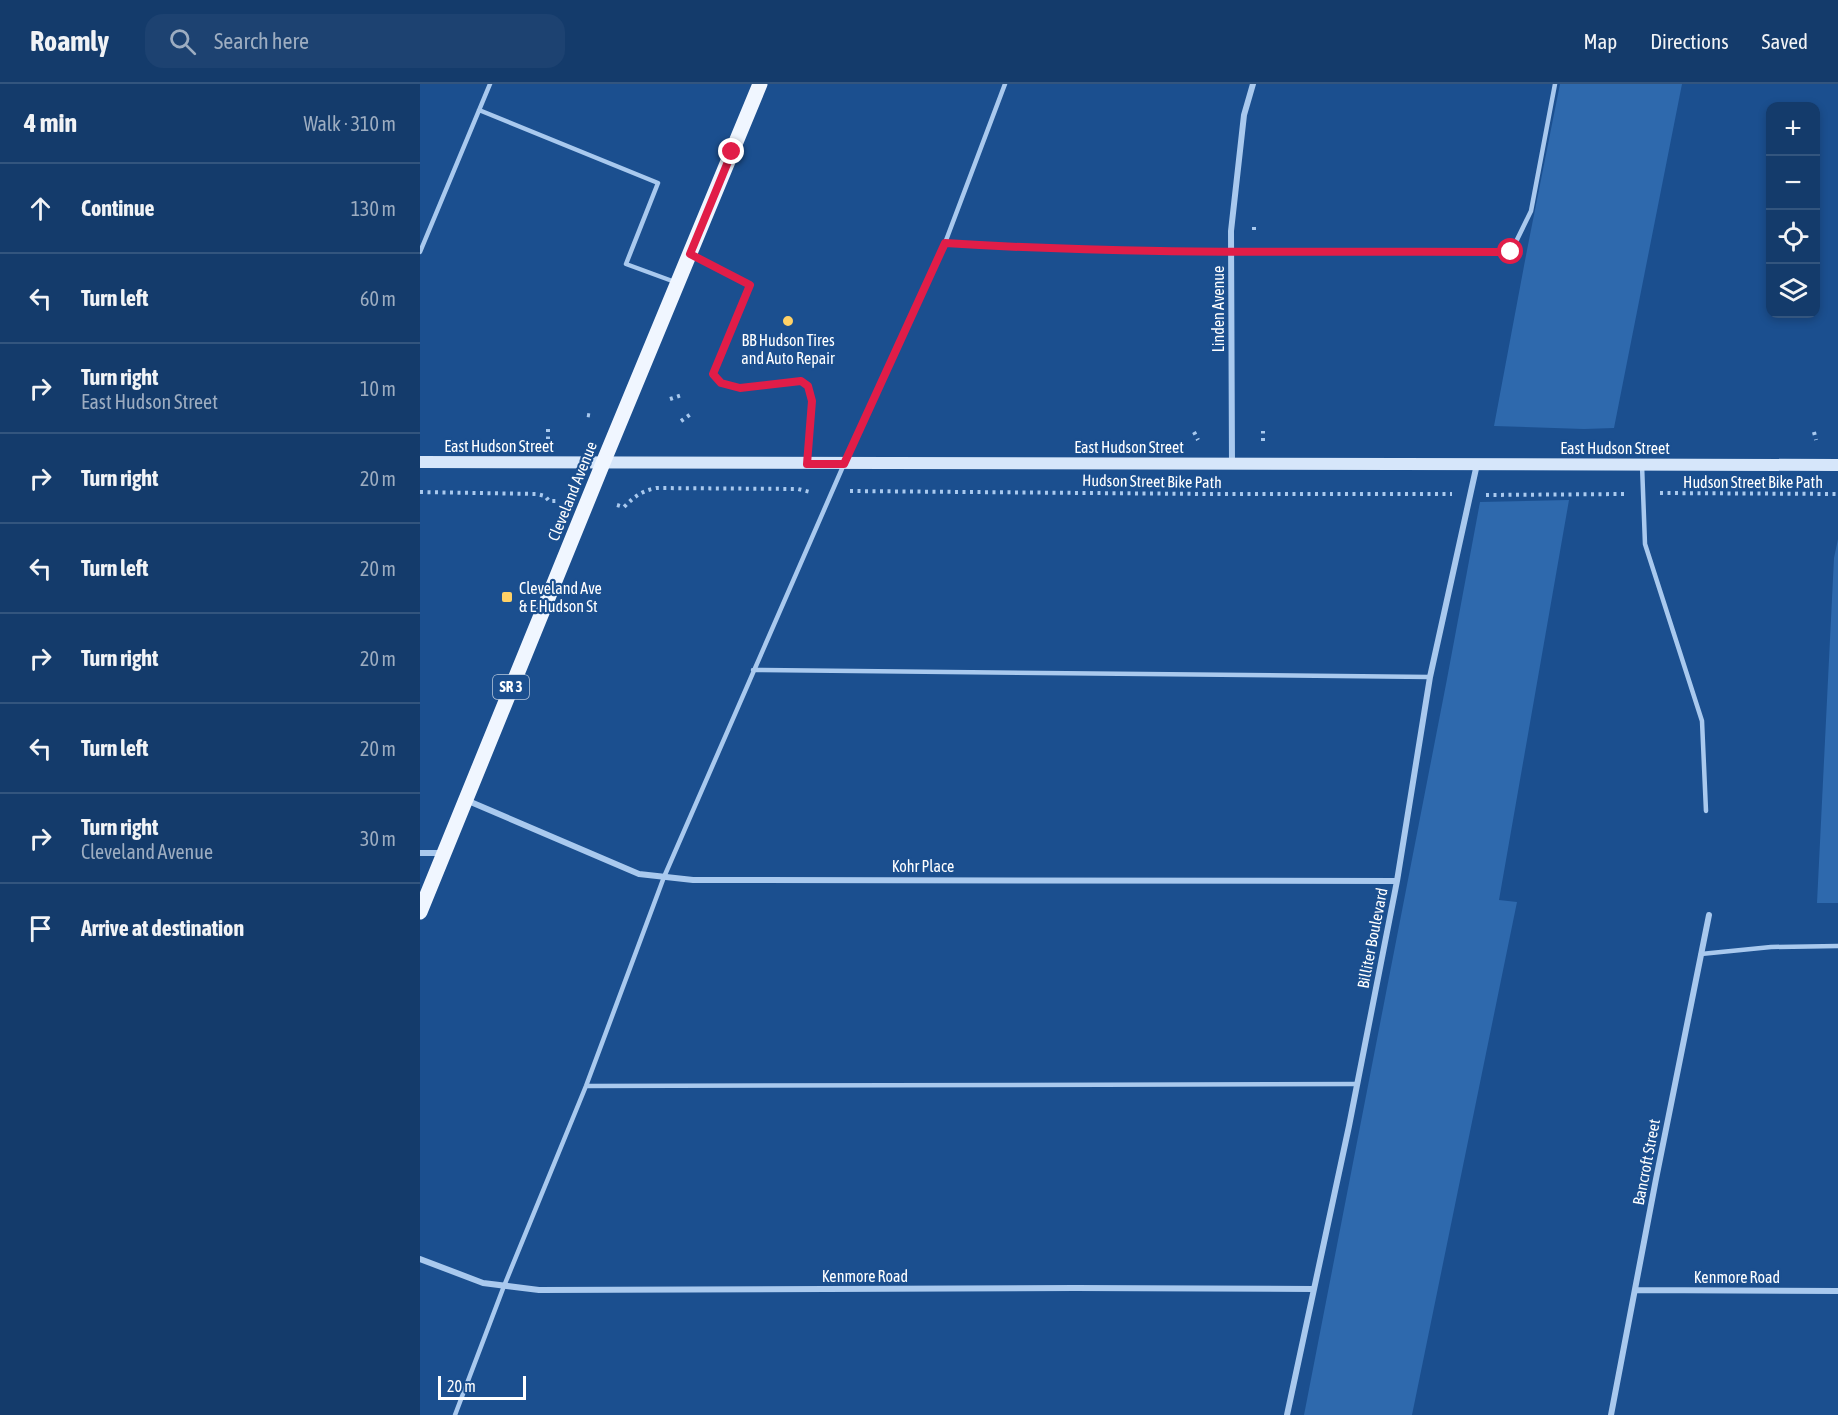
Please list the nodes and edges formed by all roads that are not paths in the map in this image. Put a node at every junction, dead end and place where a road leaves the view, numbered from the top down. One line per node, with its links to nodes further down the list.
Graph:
1 (490, 84): 6 (lane)
2 (760, 84): 10 (main road, Cleveland Avenue / SR 3)
3 (1005, 84): 7 (lane)
4 (1253, 84): 9 (street, Linden Avenue)
5 (1555, 84): 9 (lane)
6 (479, 110): 8 (lane); 11 (lane)
7 (945, 243): 9 (lane); 15 (lane)
8 (420, 252)
9 (1231, 252): 16 (street, Linden Avenue)
10 (690, 254): 11 (main road, Cleveland Avenue / SR 3); 14 (lane)
11 (678, 282): 13 (main road, Cleveland Avenue / SR 3)
12 (420, 462): 13 (main road, East Hudson Street)
13 (603, 463): 14 (main road, East Hudson Street); 22 (main road, Cleveland Avenue / SR 3)
14 (807, 464): 15 (main road, East Hudson Street)
15 (844, 464): 16 (main road, East Hudson Street); 20 (lane)
16 (1232, 464): 17 (main road, East Hudson Street)
17 (1477, 464): 18 (main road, East Hudson Street); 21 (street, Billiter Boulevard)
18 (1642, 465): 19 (main road, East Hudson Street); 23 (lane)
19 (1838, 465)
20 (753, 670): 21 (lane); 26 (lane)
21 (1430, 677): 27 (street, Billiter Boulevard)
22 (465, 800): 25 (main road, Cleveland Avenue / SR 3); 26 (street, Kohr Place)
23 (1706, 811)
24 (420, 853): 25 (street)
25 (444, 853): 28 (main road, Cleveland Avenue / SR 3)
26 (664, 877): 27 (street, Kohr Place); 33 (lane)
27 (1397, 880): 32 (street, Billiter Boulevard)
28 (420, 912)
29 (1709, 915): 31 (street, Bancroft Street)
30 (1838, 946): 31 (lane)
31 (1701, 954): 37 (street, Bancroft Street)
32 (1357, 1084): 33 (lane); 36 (street, Billiter Boulevard)
33 (586, 1086): 35 (lane)
34 (420, 1258): 35 (street, Kenmore Road)
35 (504, 1286): 36 (street, Kenmore Road); 39 (lane)
36 (1314, 1289): 40 (street, Billiter Boulevard)
37 (1636, 1290): 38 (street, Kenmore Road); 41 (street, Bancroft Street)
38 (1838, 1291)
39 (455, 1415)
40 (1287, 1415)
41 (1611, 1415)

